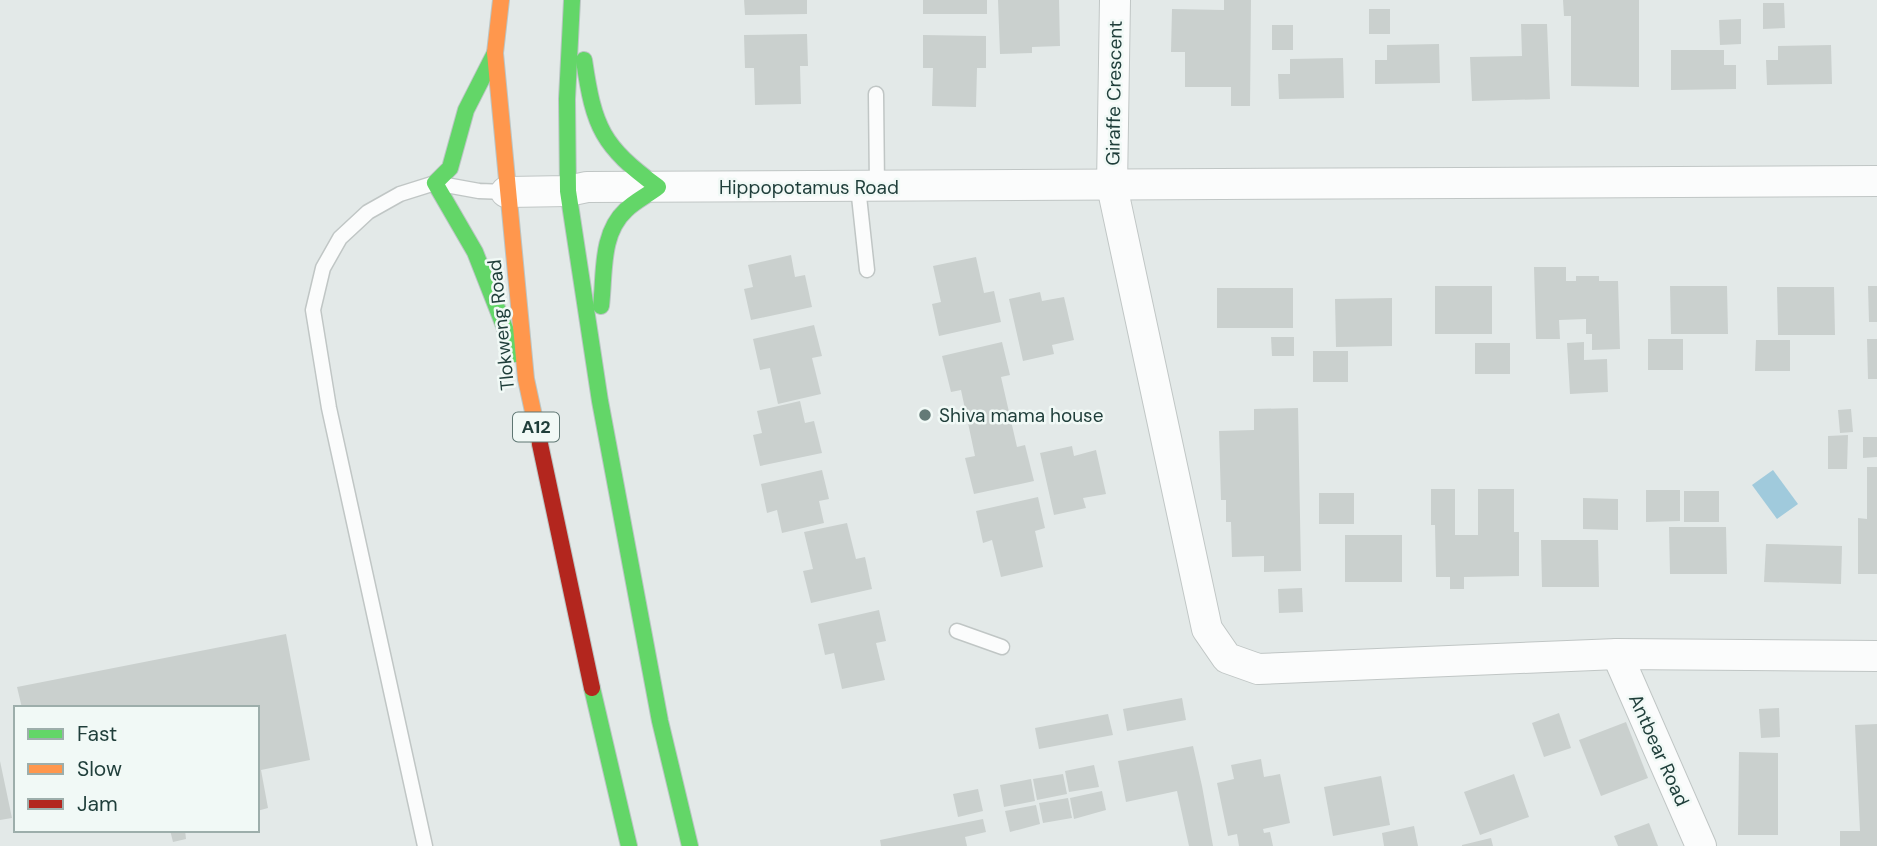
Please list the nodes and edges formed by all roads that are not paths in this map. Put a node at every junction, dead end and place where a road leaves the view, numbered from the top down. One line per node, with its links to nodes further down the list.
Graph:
1 (501, 0): 4 (main road, Tlokweng Road / A12)
2 (574, 0): 9 (main road); 11 (main road)
3 (1115, 0): 8 (street, Giraffe Crescent)
4 (495, 52): 7 (main road); 12 (main road, Tlokweng Road / A12)
5 (876, 94): 10 (lane)
6 (1877, 181): 8 (street, Hippopotamus Road)
7 (435, 183): 12 (lane); 14 (main road); 20 (lane)
8 (1112, 186): 10 (street, Hippopotamus Road); 18 (street, Giraffe Crescent)
9 (658, 187): 10 (street, Hippopotamus Road); 11 (street, Hippopotamus Road); 15 (main road)
10 (867, 187): 13 (lane)
11 (568, 191): 12 (street, Hippopotamus Road); 15 (main road)
12 (506, 192): 14 (main road, Tlokweng Road / A12)
13 (867, 270)
14 (526, 379): 21 (main road, Tlokweng Road / A12)
15 (600, 401): 22 (main road)
16 (957, 631): 17 (lane)
17 (1002, 647)
18 (1617, 654): 19 (street, Giraffe Crescent); 23 (street, Antbear Road)
19 (1877, 656)
20 (425, 846)
21 (629, 846)
22 (690, 846)
23 (1701, 846)

